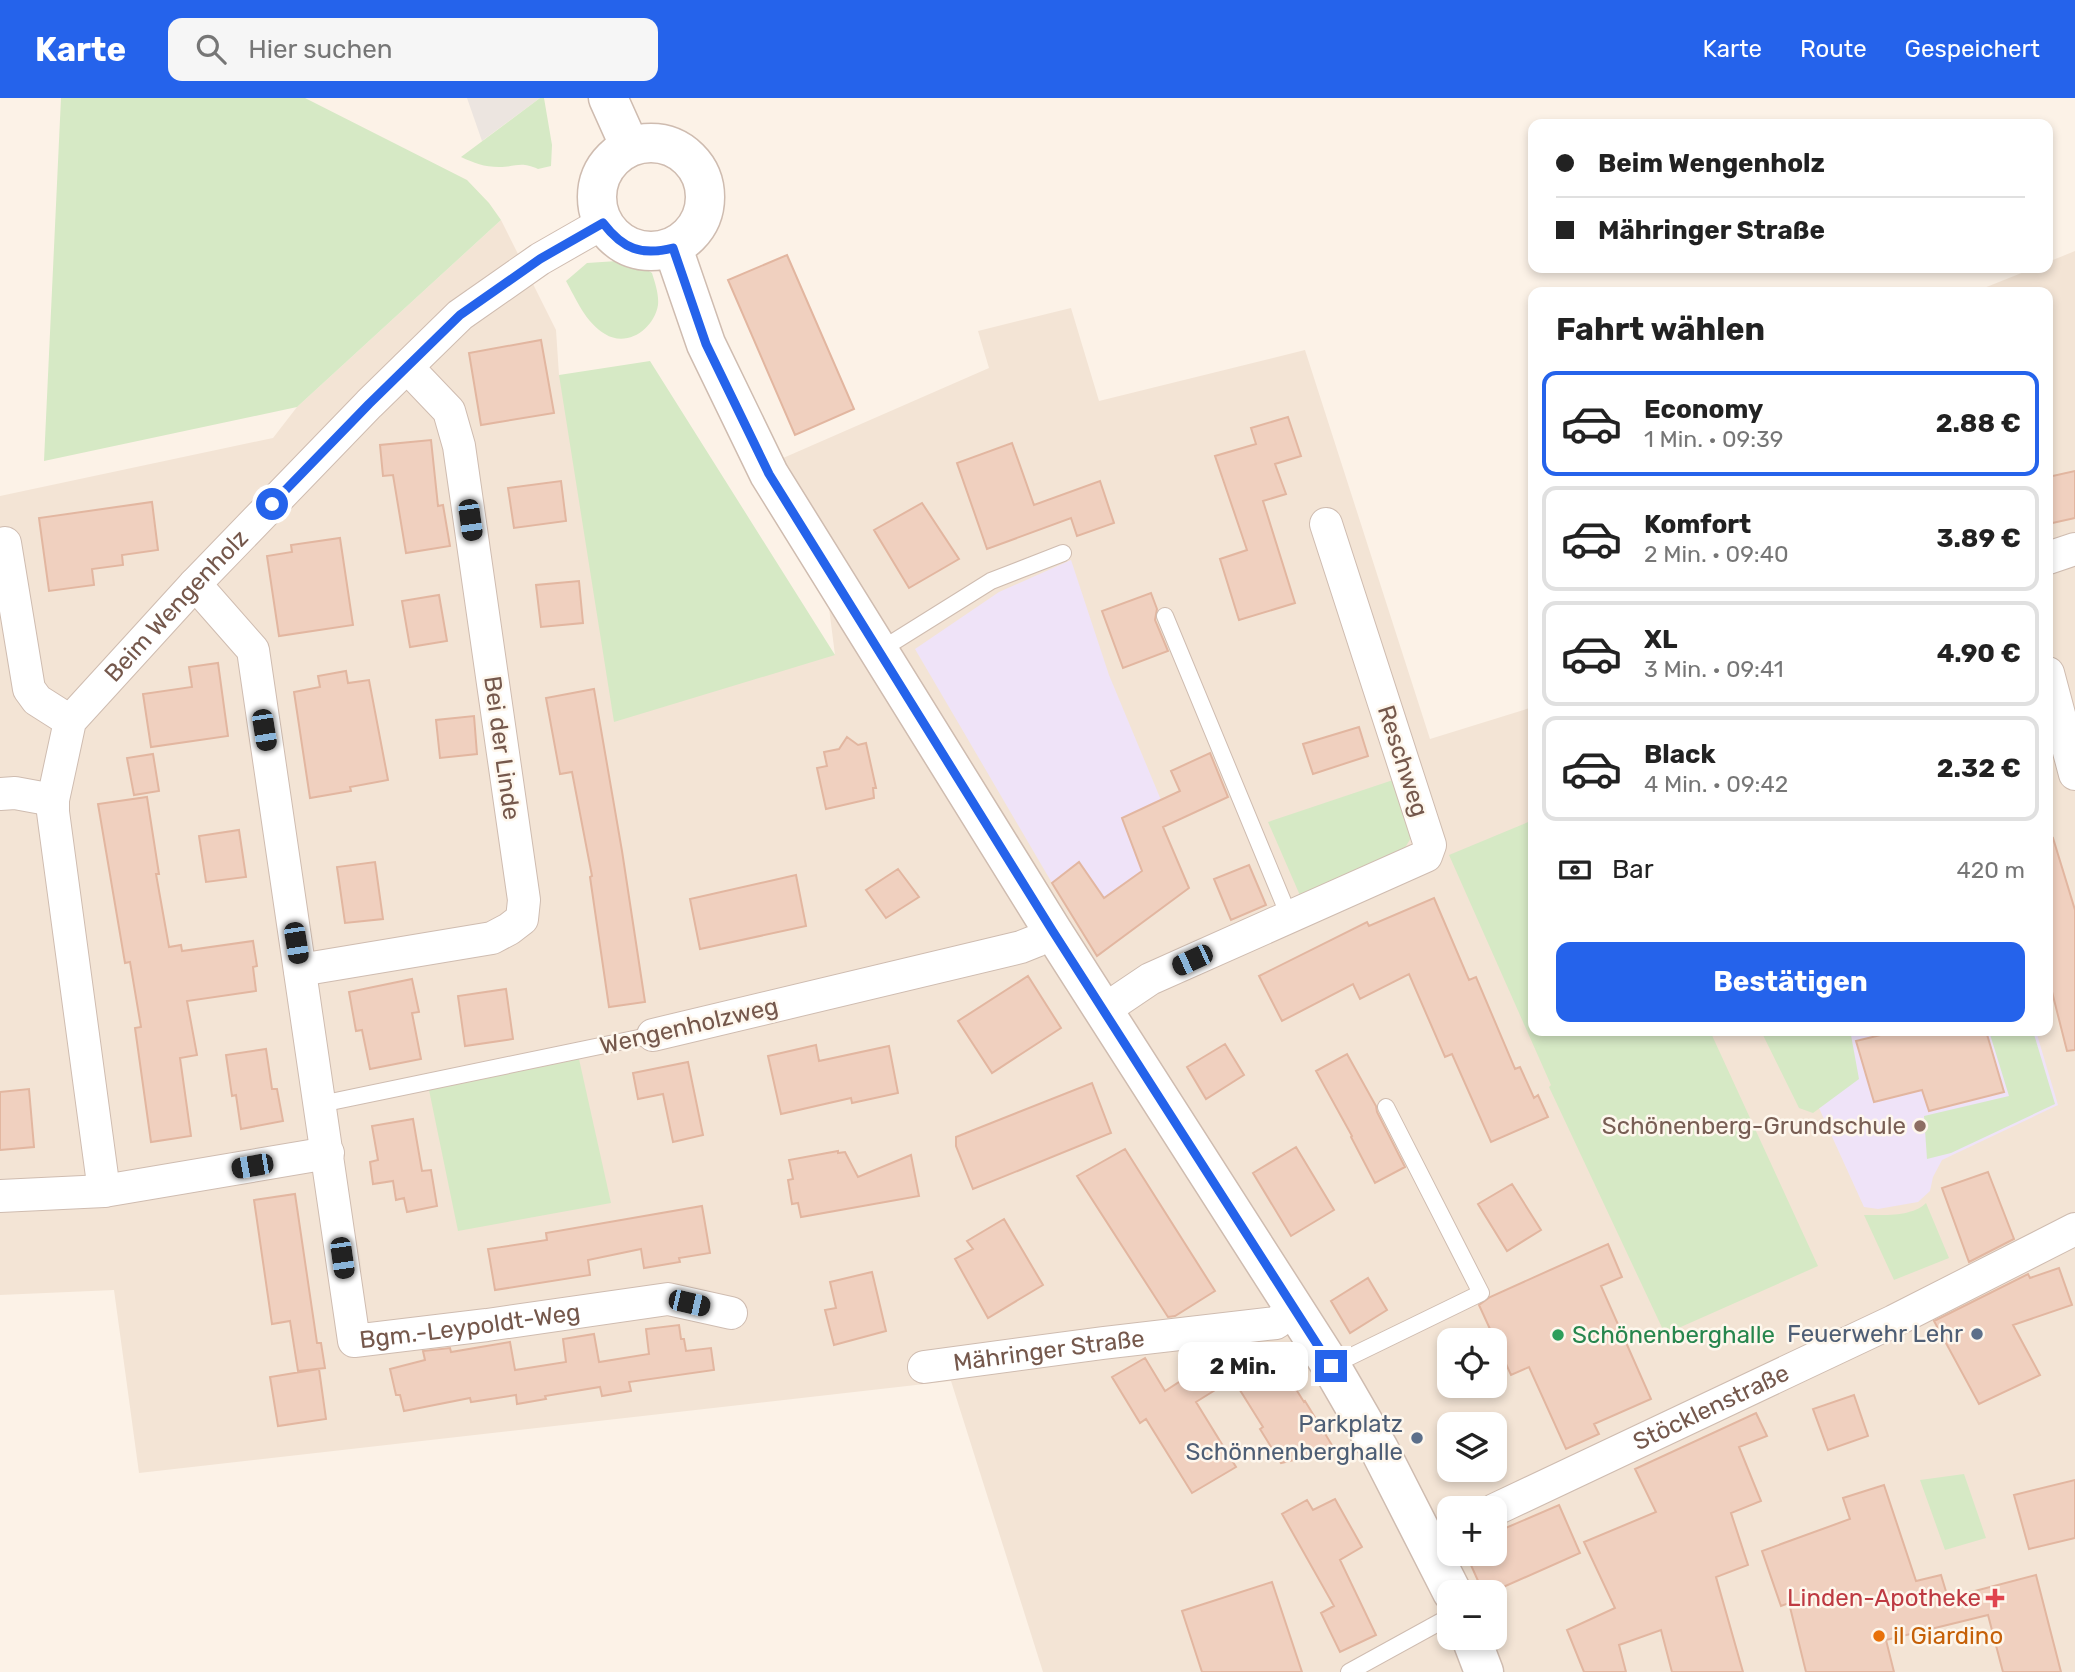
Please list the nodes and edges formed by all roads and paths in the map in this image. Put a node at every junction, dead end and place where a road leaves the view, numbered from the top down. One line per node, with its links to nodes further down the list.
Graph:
1 (608, 98): 2 (street)
2 (630, 147): 3 (street); 4 (street)
3 (603, 223): 4 (street); 5 (street, Beim Wengenholz)
4 (673, 248): 13 (street)
5 (407, 367): 11 (street, Beim Wengenholz); 21 (street, Bei der Linde)
6 (1326, 524): 19 (street, Reschweg)
7 (5, 543): 15 (street)
8 (2075, 549): 10 (street)
9 (1063, 553): 13 (lane)
10 (2053, 556)
11 (195, 584): 15 (street, Beim Wengenholz); 21 (street, Bgm.-Leypoldt-Weg)
12 (1164, 616): 19 (lane)
13 (878, 651): 20 (street)
14 (2053, 692): 16 (street)
15 (70, 720): 18 (street)
16 (2075, 774)
17 (0, 794): 18 (street)
18 (53, 800): 27 (street)
19 (1289, 916): 22 (street, Reschweg)
20 (1052, 930): 22 (street); 23 (street, Wengenholzweg)
21 (300, 970): 24 (street, Bgm.-Leypoldt-Weg)
22 (1104, 1010): 30 (street)
23 (653, 1035): 24 (lane, Wengenholzweg)
24 (320, 1104): 26 (street, Bgm.-Leypoldt-Weg)
25 (1386, 1107): 32 (lane)
26 (328, 1153): 27 (street); 31 (street, Bgm.-Leypoldt-Weg)
27 (104, 1191): 28 (street)
28 (0, 1196)
29 (2075, 1229): 34 (street, Stöcklenstraße)
30 (1295, 1308): 32 (street); 33 (street, Mähringer Straße)
31 (731, 1313)
32 (1331, 1366): 35 (street)
33 (924, 1367)
34 (1507, 1504)
35 (1437, 1535)
36 (1437, 1624): 38 (lane)
37 (1476, 1650): 39 (street)
38 (1349, 1672)
39 (1484, 1672)

